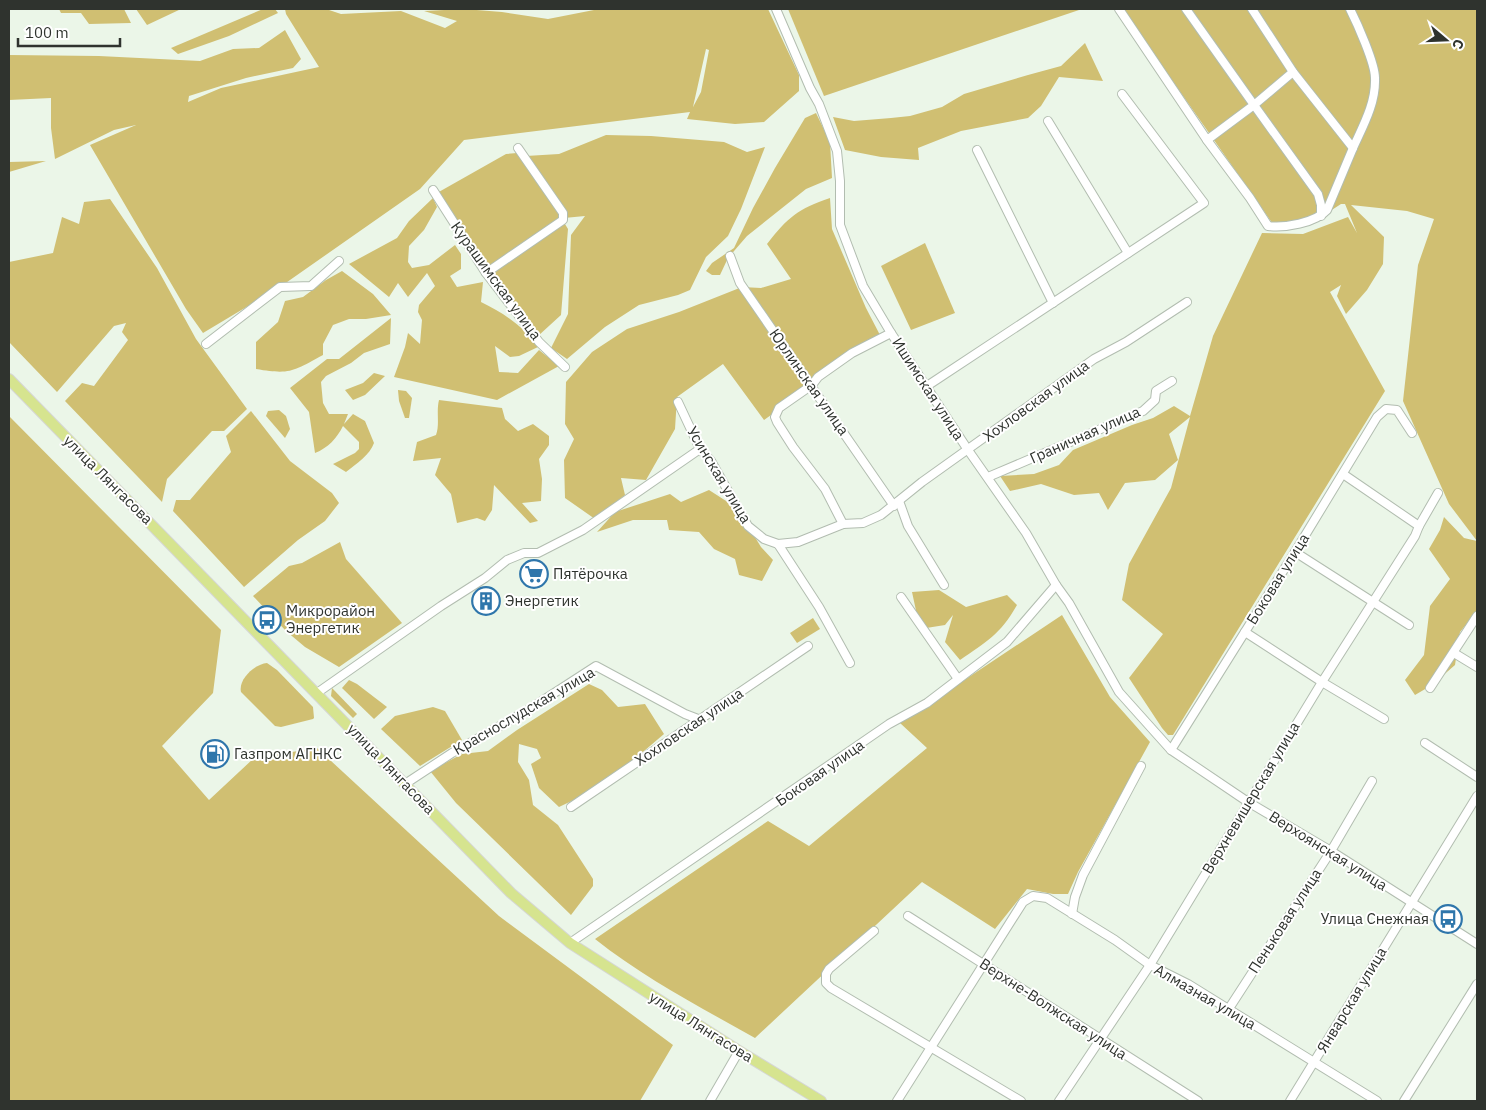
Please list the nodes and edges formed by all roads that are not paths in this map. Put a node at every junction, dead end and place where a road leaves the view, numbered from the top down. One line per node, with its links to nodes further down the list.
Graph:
1 (776, 9): 22 (street, Ишимская улица)
2 (1119, 9): 10 (street)
3 (1186, 9): 8 (street)
4 (1252, 9): 6 (street)
5 (1350, 9): 12 (street)
6 (1293, 72): 8 (street); 12 (street)
7 (1122, 94): 16 (street)
8 (1254, 105): 10 (street); 15 (street)
9 (1048, 121): 16 (street)
10 (1206, 140): 15 (street)
11 (518, 148): 19 (street)
12 (1353, 148): 15 (street)
13 (977, 150): 21 (street)
14 (433, 190): 19 (street, Курашимская улица)
15 (1322, 216)
16 (1128, 253): 21 (street)
17 (730, 256): 27 (street, Юрлинская улица)
18 (339, 261): 23 (street)
19 (486, 272): 24 (street, Курашимская улица)
20 (1187, 302): 32 (street, Хохловская улица)
21 (1053, 303): 28 (street)
22 (891, 333): 27 (street); 28 (street, Ишимская улица)
23 (206, 344)
24 (565, 366)
25 (9, 380): 55 (main road, улица Лянгасова)
26 (1172, 381): 34 (street, Граничная улица)
27 (812, 385): 36 (street, Юрлинская улица); 37 (street)
28 (927, 386): 32 (street, Ишимская улица)
29 (678, 402): 31 (street, Усинская улица)
30 (1412, 433): 33 (street, Боковая улица)
31 (700, 449): 39 (street, Усинская улица); 55 (street)
32 (968, 450): 34 (street, Ишимская улица); 36 (street, Хохловская улица)
33 (1343, 474): 38 (street); 40 (street, Боковая улица)
34 (988, 477): 42 (street, Ишимская улица)
35 (1438, 493): 38 (street, Верхневишерская улица)
36 (897, 503): 37 (street, Хохловская улица); 41 (street, Юрлинская улица)
37 (843, 524): 39 (street, Хохловская улица)
38 (1419, 526): 44 (street, Верхневишерская улица)
39 (778, 544): 50 (street, Усинская улица)
40 (1295, 552): 44 (street); 47 (street, Боковая улица)
41 (944, 585)
42 (1056, 585): 52 (street, Боковая улица); 58 (street, Ишимская улица)
43 (901, 597): 52 (street)
44 (1373, 603): 46 (street); 53 (street, Верхневишерская улица)
45 (1477, 616): 49 (street)
46 (1409, 625)
47 (1245, 632): 53 (street); 60 (street, Боковая улица)
48 (808, 646): 57 (street, Хохловская улица)
49 (1454, 653): 51 (street); 54 (street)
50 (850, 664)
51 (1477, 667)
52 (958, 679): 73 (street, Боковая улица)
53 (1322, 682): 56 (street); 66 (street, Верхневишерская улица)
54 (1430, 688)
55 (317, 692): 64 (main road, улица Лянгасова)
56 (1384, 719)
57 (698, 720): 64 (street, Краснослудская улица); 67 (street, Хохловская улица)
58 (1157, 736): 60 (street, Верхоянская улица)
59 (1424, 743): 62 (street)
60 (1171, 750): 66 (street, Верхоянская улица)
61 (1141, 766): 70 (street)
62 (1477, 777)
63 (1372, 781): 68 (street, Пеньковая улица)
64 (405, 784): 73 (main road, улица Лянгасова)
65 (1477, 796): 69 (street, Январская улица)
66 (1248, 802): 68 (street, Верхоянская улица); 76 (street, Верхневишерская улица)
67 (571, 807)
68 (1331, 851): 69 (street, Верхоянская улица); 78 (street, Пеньковая улица)
69 (1412, 903): 74 (street, Верхоянская улица); 82 (street, Январская улица)
70 (1072, 914): 75 (street, Алмазная улица); 76 (street, Алмазная улица)
71 (908, 916): 75 (street, Верхне-Волжская улица)
72 (874, 931): 80 (street)
73 (570, 943): 81 (main road, улица Лянгасова)
74 (1477, 944)
75 (985, 965): 79 (street, Верхне-Волжская улица); 80 (street)
76 (1150, 965): 78 (street, Алмазная улица); 79 (street, Верхневишерская улица)
77 (1477, 984): 91 (street)
78 (1228, 1010): 82 (street, Алмазная улица)
79 (1099, 1039): 87 (street, Верхневишерская улица); 88 (street, Верхне-Волжская улица)
80 (932, 1048): 85 (street); 86 (street)
81 (738, 1051): 83 (street); 84 (main road, улица Лянгасова)
82 (1314, 1062): 89 (street, Январская улица); 90 (street, Алмазная улица)
83 (710, 1101)
84 (821, 1101)
85 (897, 1101)
86 (1021, 1101)
87 (1059, 1101)
88 (1198, 1101)
89 (1290, 1101)
90 (1377, 1101)
91 (1404, 1101)

